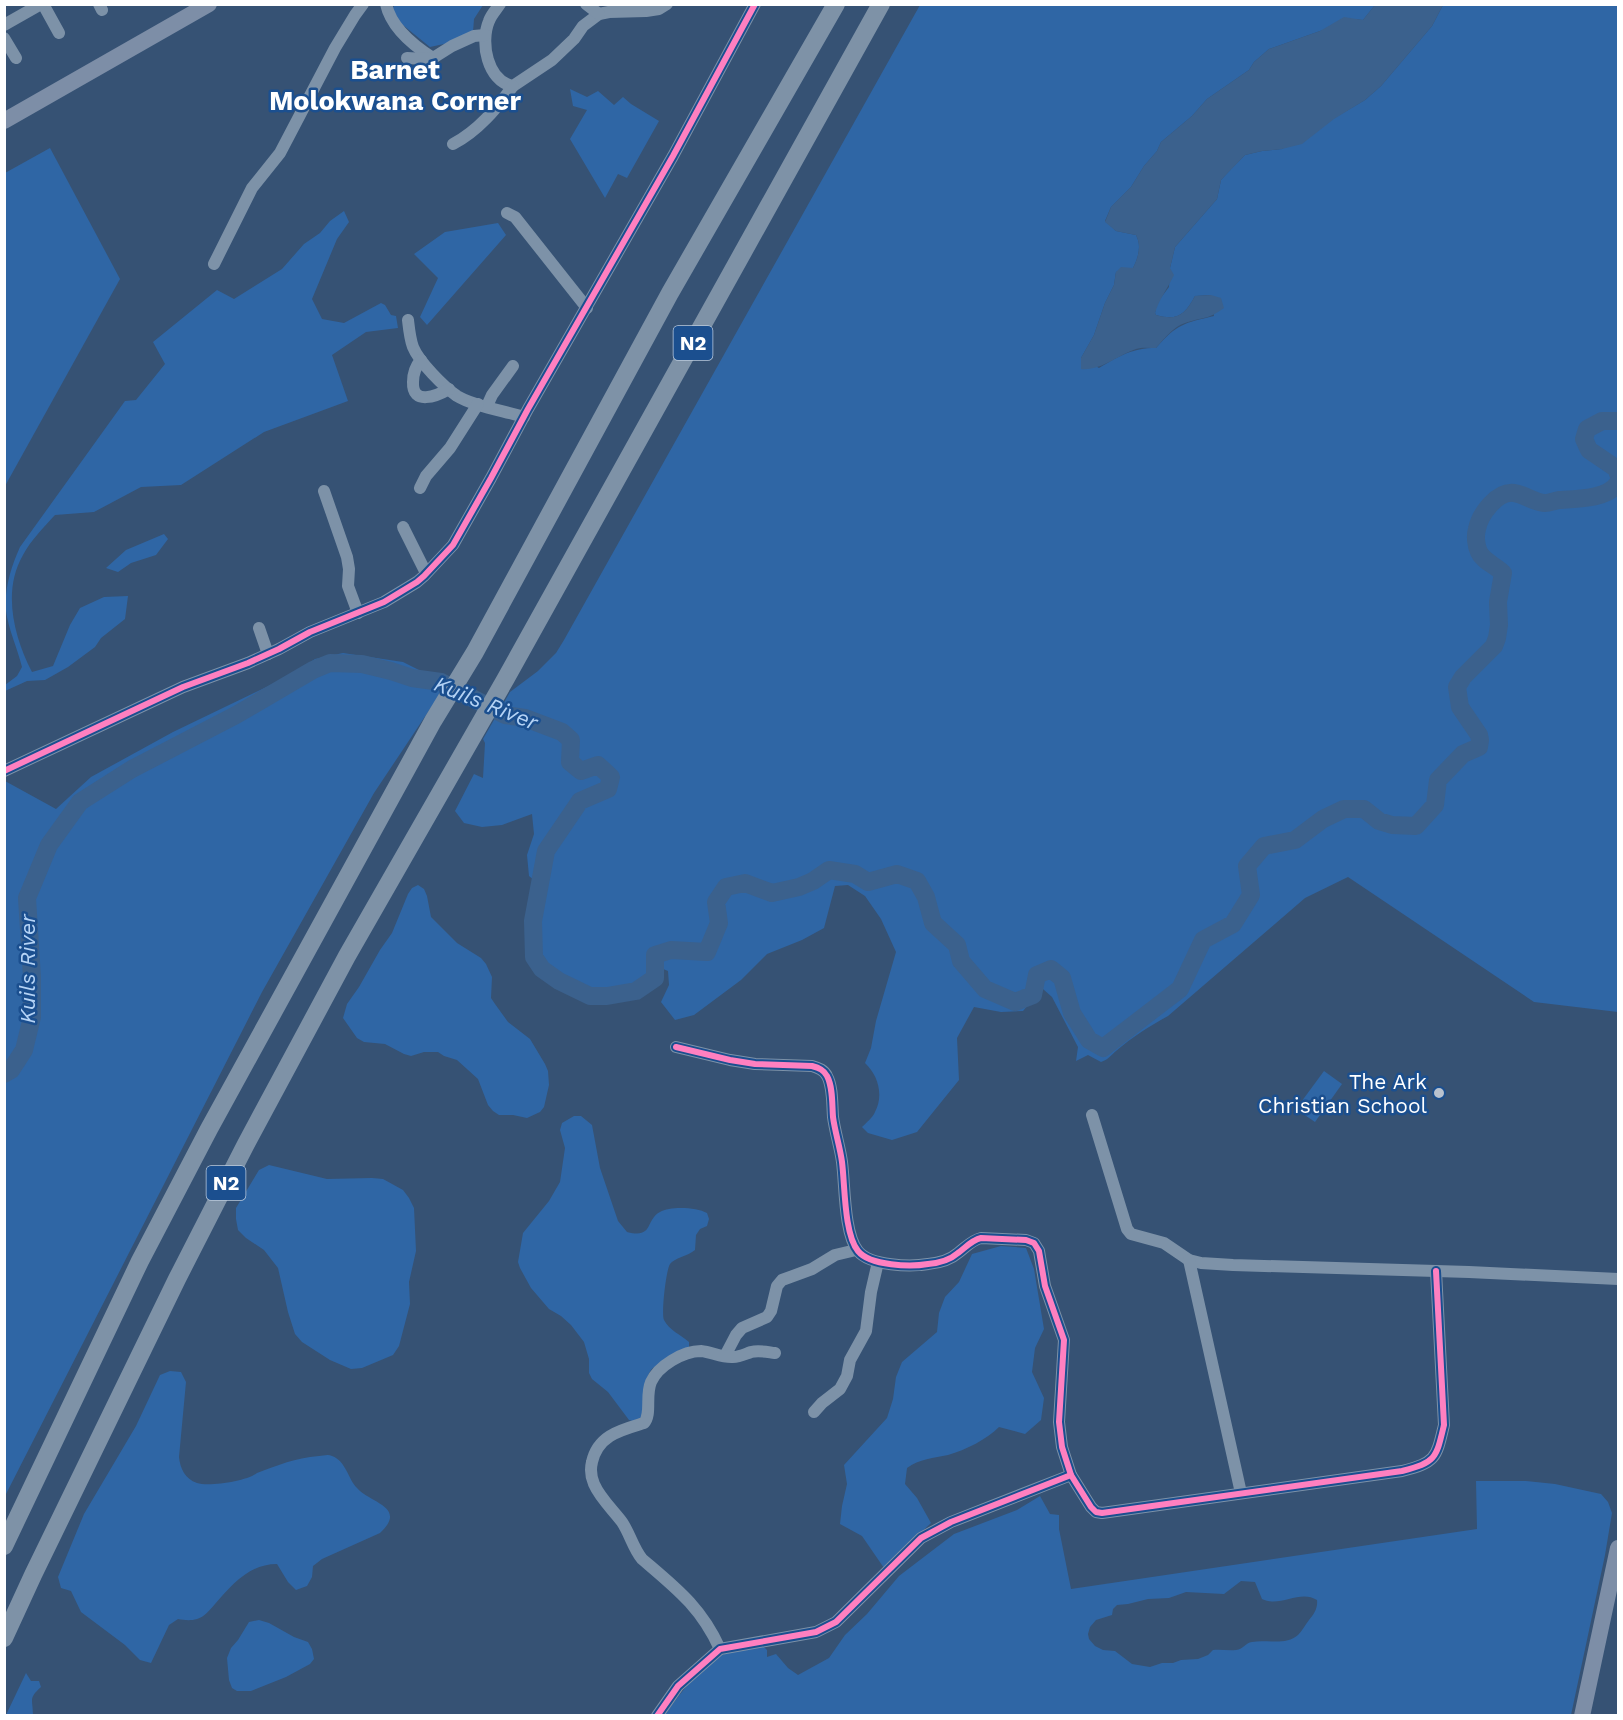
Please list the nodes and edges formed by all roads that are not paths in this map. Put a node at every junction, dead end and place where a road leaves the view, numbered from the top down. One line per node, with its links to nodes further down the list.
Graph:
1 (42, 4): 12 (street); 13 (street)
2 (209, 4): 20 (main road)
3 (363, 4): 23 (street)
4 (386, 4): 18 (street)
5 (500, 4): 14 (street)
6 (586, 4): 11 (street)
7 (667, 4): 11 (street)
8 (755, 4): 24 (street)
9 (836, 4): 51 (highway, N2)
10 (881, 4): 53 (highway, N2)
11 (599, 14): 19 (street)
12 (4, 25)
13 (59, 33)
14 (485, 35): 18 (street); 19 (street)
15 (4, 38): 16 (street)
16 (16, 58)
17 (407, 58): 18 (street)
18 (433, 58)
19 (513, 86): 21 (street)
20 (4, 121)
21 (453, 144)
22 (507, 213): 24 (street)
23 (214, 264)
24 (587, 308): 30 (street)
25 (408, 320): 26 (street)
26 (421, 360): 28 (street); 28 (street)
27 (513, 366): 29 (street)
28 (449, 389): 29 (street)
29 (482, 405): 30 (street); 31 (street)
30 (524, 417): 34 (street)
31 (420, 488)
32 (324, 491): 35 (street)
33 (403, 527): 34 (street)
34 (426, 573): 35 (street)
35 (358, 613): 37 (street)
36 (259, 628): 37 (street)
37 (268, 654): 38 (street)
38 (4, 771)
39 (676, 1047): 41 (street)
40 (1092, 1115): 42 (street)
41 (856, 1250): 43 (street); 47 (street)
42 (1189, 1260): 44 (street); 50 (street)
43 (878, 1262): 48 (street); 49 (street)
44 (1436, 1271): 45 (street); 50 (street)
45 (1618, 1279)
46 (775, 1353): 47 (street)
47 (725, 1356): 54 (street)
48 (814, 1412)
49 (1071, 1475): 50 (street); 54 (street)
50 (1241, 1493)
51 (4, 1546)
52 (1618, 1548): 56 (main road)
53 (4, 1638)
54 (720, 1648): 55 (street)
55 (657, 1716)
56 (1582, 1716)

